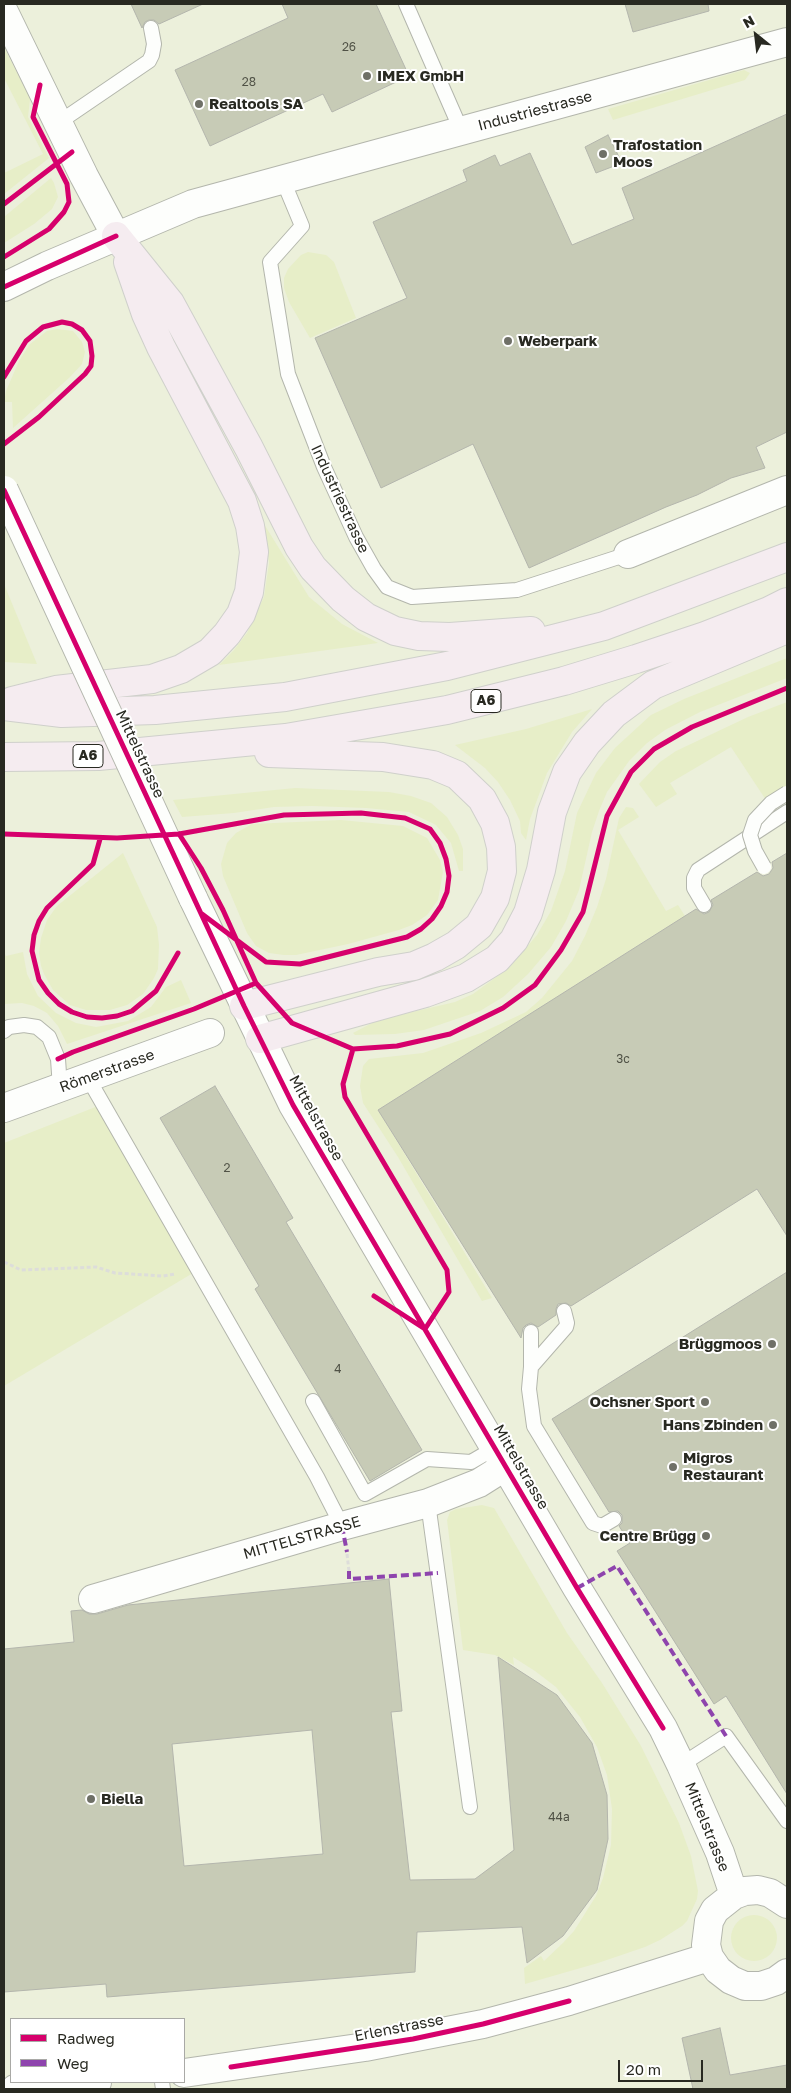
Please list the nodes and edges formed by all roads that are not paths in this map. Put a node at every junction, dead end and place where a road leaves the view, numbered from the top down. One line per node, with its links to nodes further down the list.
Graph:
1 (406, 4): 6 (lane)
2 (4, 12): 5 (main road)
3 (151, 28): 5 (lane)
4 (787, 42): 6 (main road, Industriestrasse)
5 (58, 123): 8 (main road)
6 (461, 130): 7 (main road, Industriestrasse)
7 (282, 178): 8 (main road, Industriestrasse); 12 (lane, Industriestrasse)
8 (116, 236): 9 (main road, Industriestrasse); 15 (highway); 17 (highway)
9 (5, 286)
10 (4, 490): 24 (main road, Mittelstrasse, bridge)
11 (787, 490): 12 (main road)
12 (628, 554)
13 (787, 557): 15 (highway)
14 (787, 602): 18 (highway, A6)
15 (604, 626): 17 (highway)
16 (787, 629): 27 (highway)
17 (4, 704)
18 (172, 750): 19 (highway, A6); 24 (highway)
19 (4, 757)
20 (787, 793): 22 (lane, bridge)
21 (787, 812): 23 (lane)
22 (764, 867)
23 (704, 905)
24 (244, 1006): 27 (main road, Mittelstrasse)
25 (4, 1031): 29 (lane)
26 (210, 1033): 28 (main road, Römerstrasse)
27 (260, 1040): 35 (main road, Mittelstrasse)
28 (88, 1078): 29 (main road, Römerstrasse); 38 (lane)
29 (60, 1088): 30 (main road, Römerstrasse)
30 (4, 1108)
31 (564, 1310): 33 (lane)
32 (531, 1332): 33 (lane)
33 (531, 1367): 37 (lane)
34 (313, 1400): 35 (lane)
35 (501, 1457): 36 (main road, MITTELSTRASSE); 40 (main road, Mittelstrasse)
36 (428, 1503): 38 (main road, MITTELSTRASSE); 41 (lane)
37 (614, 1519)
38 (345, 1539): 39 (main road, MITTELSTRASSE)
39 (93, 1599)
40 (681, 1765): 42 (lane); 43 (main road, Mittelstrasse)
41 (470, 1807)
42 (787, 1821)
43 (734, 1895): 44 (main road); 45 (main road)
44 (787, 1904)
45 (709, 1957): 46 (main road); 47 (main road, Erlenstrasse)
46 (787, 1972)
47 (185, 2073)
48 (85, 2083): 49 (main road)
49 (15, 2089)

